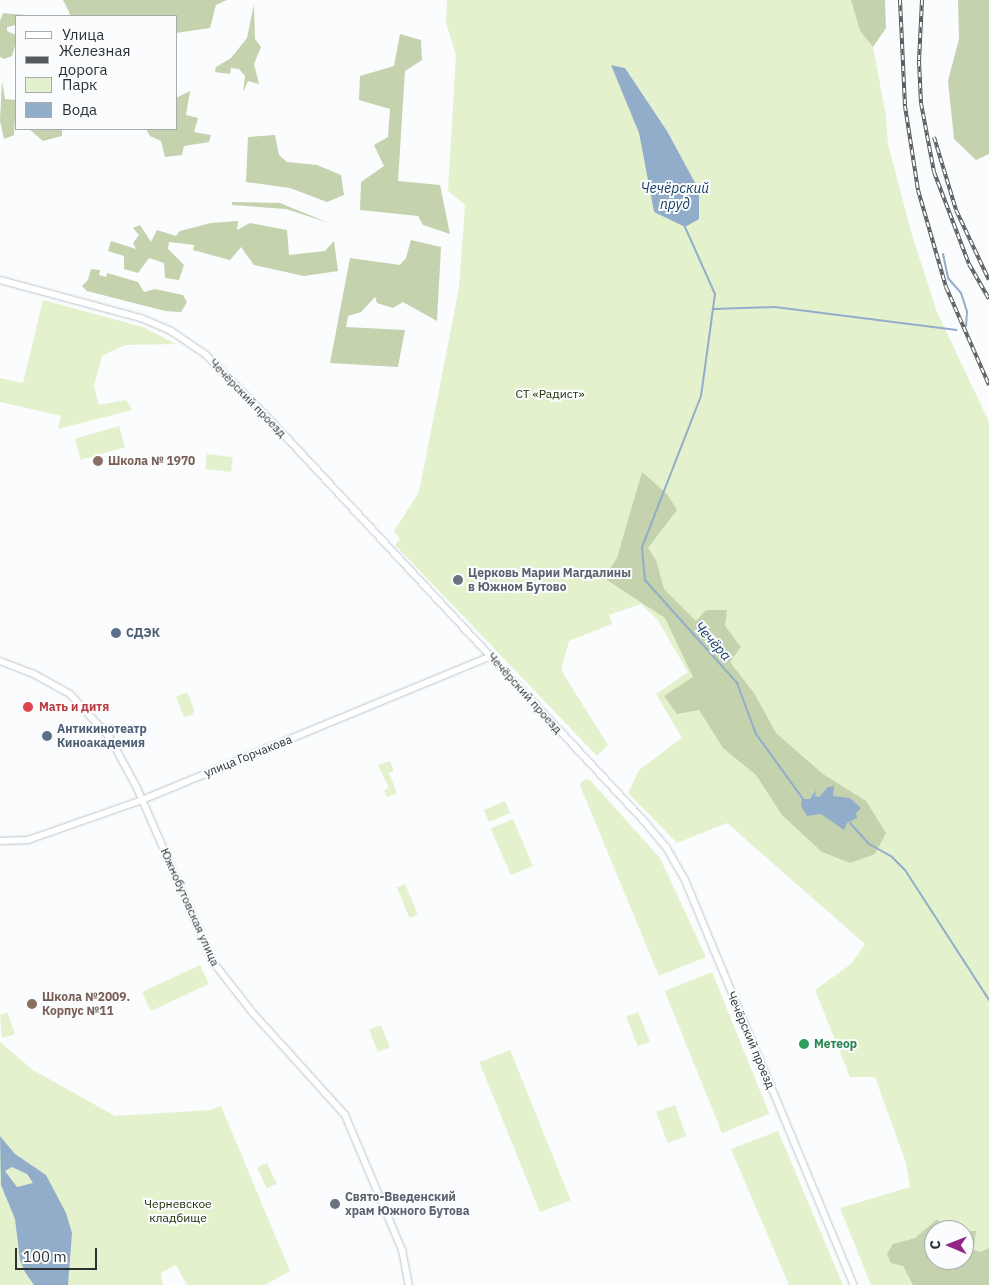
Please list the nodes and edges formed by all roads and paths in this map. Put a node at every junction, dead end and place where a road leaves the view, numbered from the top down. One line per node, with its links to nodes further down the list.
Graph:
1 (0, 280): 2 (main road, Чечёрский проезд)
2 (491, 656): 4 (main road, улица Горчакова); 7 (main road, Чечёрский проезд)
3 (0, 661): 4 (main road, Южнобутовская улица)
4 (142, 800): 5 (main road, улица Горчакова); 6 (main road, Южнобутовская улица)
5 (0, 841)
6 (408, 1285)
7 (854, 1285)

